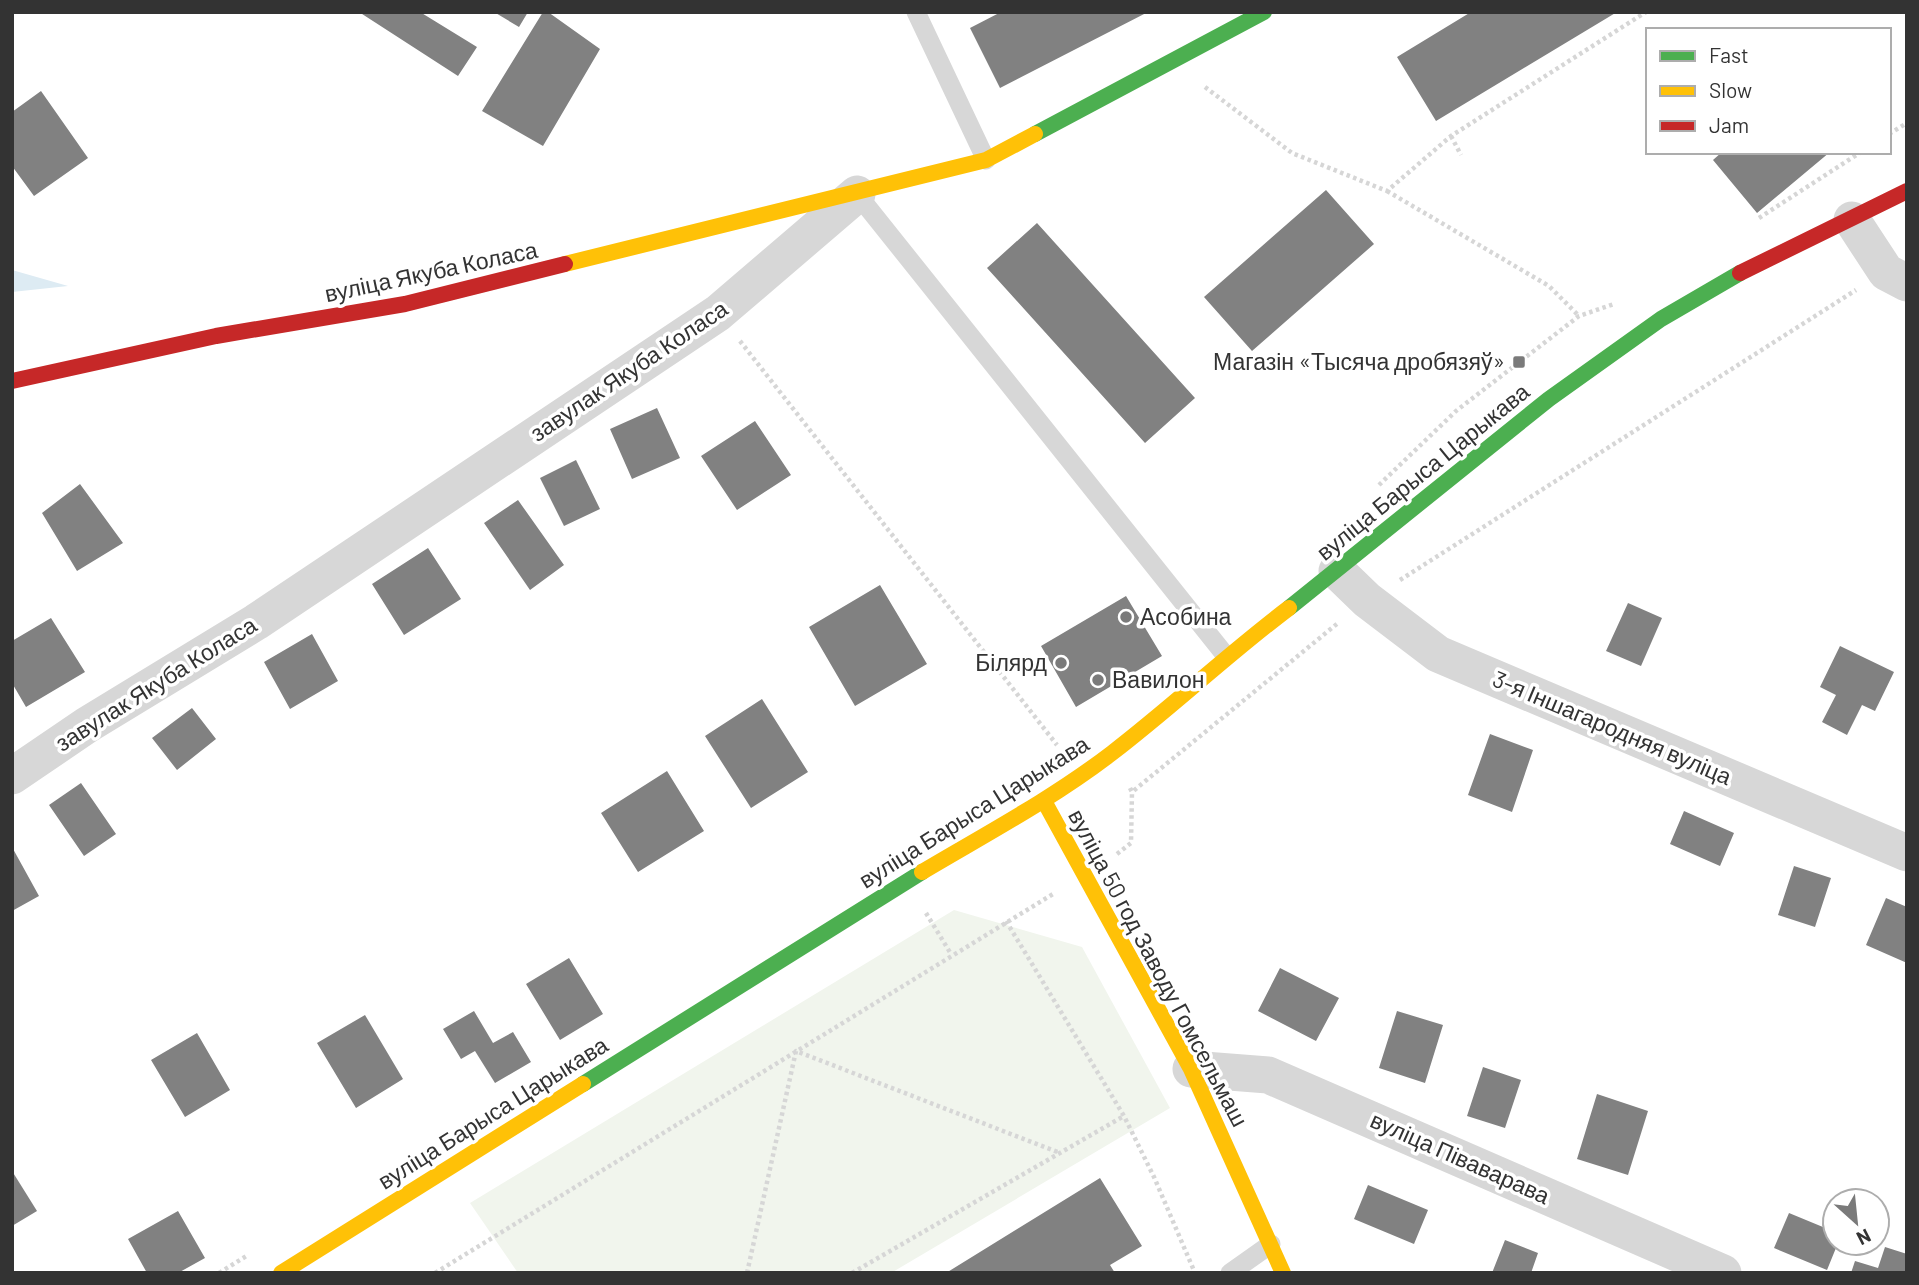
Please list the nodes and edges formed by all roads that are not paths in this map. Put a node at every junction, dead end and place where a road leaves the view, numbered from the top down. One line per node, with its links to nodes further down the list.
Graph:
1 (916, 12): 4 (lane)
2 (1264, 12): 3 (main road, завулак Якуба Коласа)
3 (1241, 18): 4 (main road, завулак Якуба Коласа)
4 (986, 160): 6 (main road, завулак Якуба Коласа)
5 (1907, 191): 7 (main road, вуліца Барыса Царыкава)
6 (857, 194): 9 (main road, вуліца Якуба Коласа); 11 (lane); 12 (street, завулак Якуба Коласа)
7 (1852, 220): 8 (street); 10 (main road, вуліца Барыса Царыкава)
8 (1896, 277)
9 (12, 381)
10 (1336, 571): 11 (main road, вуліца Барыса Царыкава); 14 (street, 3-я Іншагародняя вуліца)
11 (1226, 656): 13 (main road, вуліца Барыса Царыкава)
12 (12, 776)
13 (1044, 801): 15 (main road, вуліца 50 год Заводу Гомсельмаш); 17 (main road, вуліца Барыса Царыкава)
14 (1907, 853)
15 (1191, 1069): 16 (main road, вуліца 50 год Заводу Гомсельмаш); 20 (street, вуліца Піваварава)
16 (1271, 1244): 18 (lane); 19 (main road, вуліца 50 год Заводу Гомсельмаш)
17 (281, 1273)
18 (1230, 1273)
19 (1283, 1273)
20 (1723, 1273)

